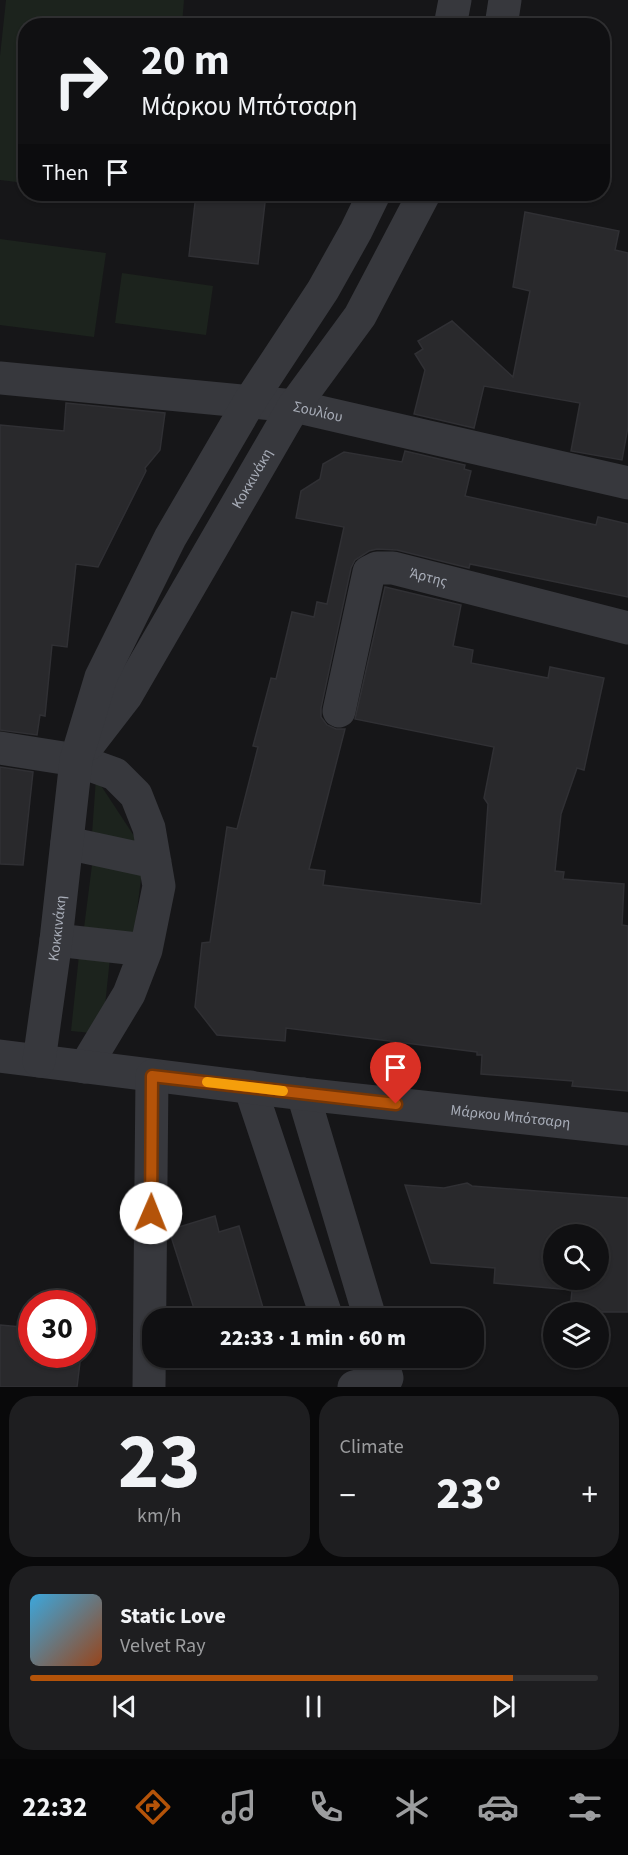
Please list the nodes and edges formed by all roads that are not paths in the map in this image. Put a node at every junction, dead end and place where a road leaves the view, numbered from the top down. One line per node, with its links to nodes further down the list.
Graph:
1 (455, 0): 3 (street)
2 (505, 0): 4 (street)
3 (452, 18)
4 (502, 18)
5 (371, 201): 8 (street, Κοκκινάκη)
6 (420, 201): 9 (street, Κοκκινάκη)
7 (0, 378): 8 (street, Σουλίου)
8 (250, 401): 9 (street, Σουλίου); 14 (street, Κοκκινάκη)
9 (294, 406): 10 (street, Σουλίου); 14 (street, Κοκκινάκη)
10 (628, 483)
11 (628, 628): 12 (street, Άρτης)
12 (339, 711)
13 (0, 748): 14 (street)
14 (76, 760): 15 (street, Κοκκινάκη); 16 (street)
15 (67, 843): 16 (street); 17 (street, Κοκκινάκη)
16 (155, 862): 18 (street)
17 (56, 940): 18 (street); 20 (street, Κοκκινάκη)
18 (146, 950): 21 (street)
19 (0, 1056): 20 (street, Μάρκου Μπότσαρη)
20 (39, 1060): 21 (street, Μάρκου Μπότσαρη)
21 (85, 1067): 22 (street, Μάρκου Μπότσαρη)
22 (152, 1076): 23 (street, Μάρκου Μπότσαρη); 29 (street)
23 (250, 1087): 24 (street, Μάρκου Μπότσαρη); 26 (street)
24 (303, 1094): 25 (street, Μάρκου Μπότσαρη); 27 (street)
25 (628, 1129)
26 (324, 1308)
27 (367, 1308)
28 (384, 1368): 30 (street)
29 (149, 1387)
30 (354, 1387)

